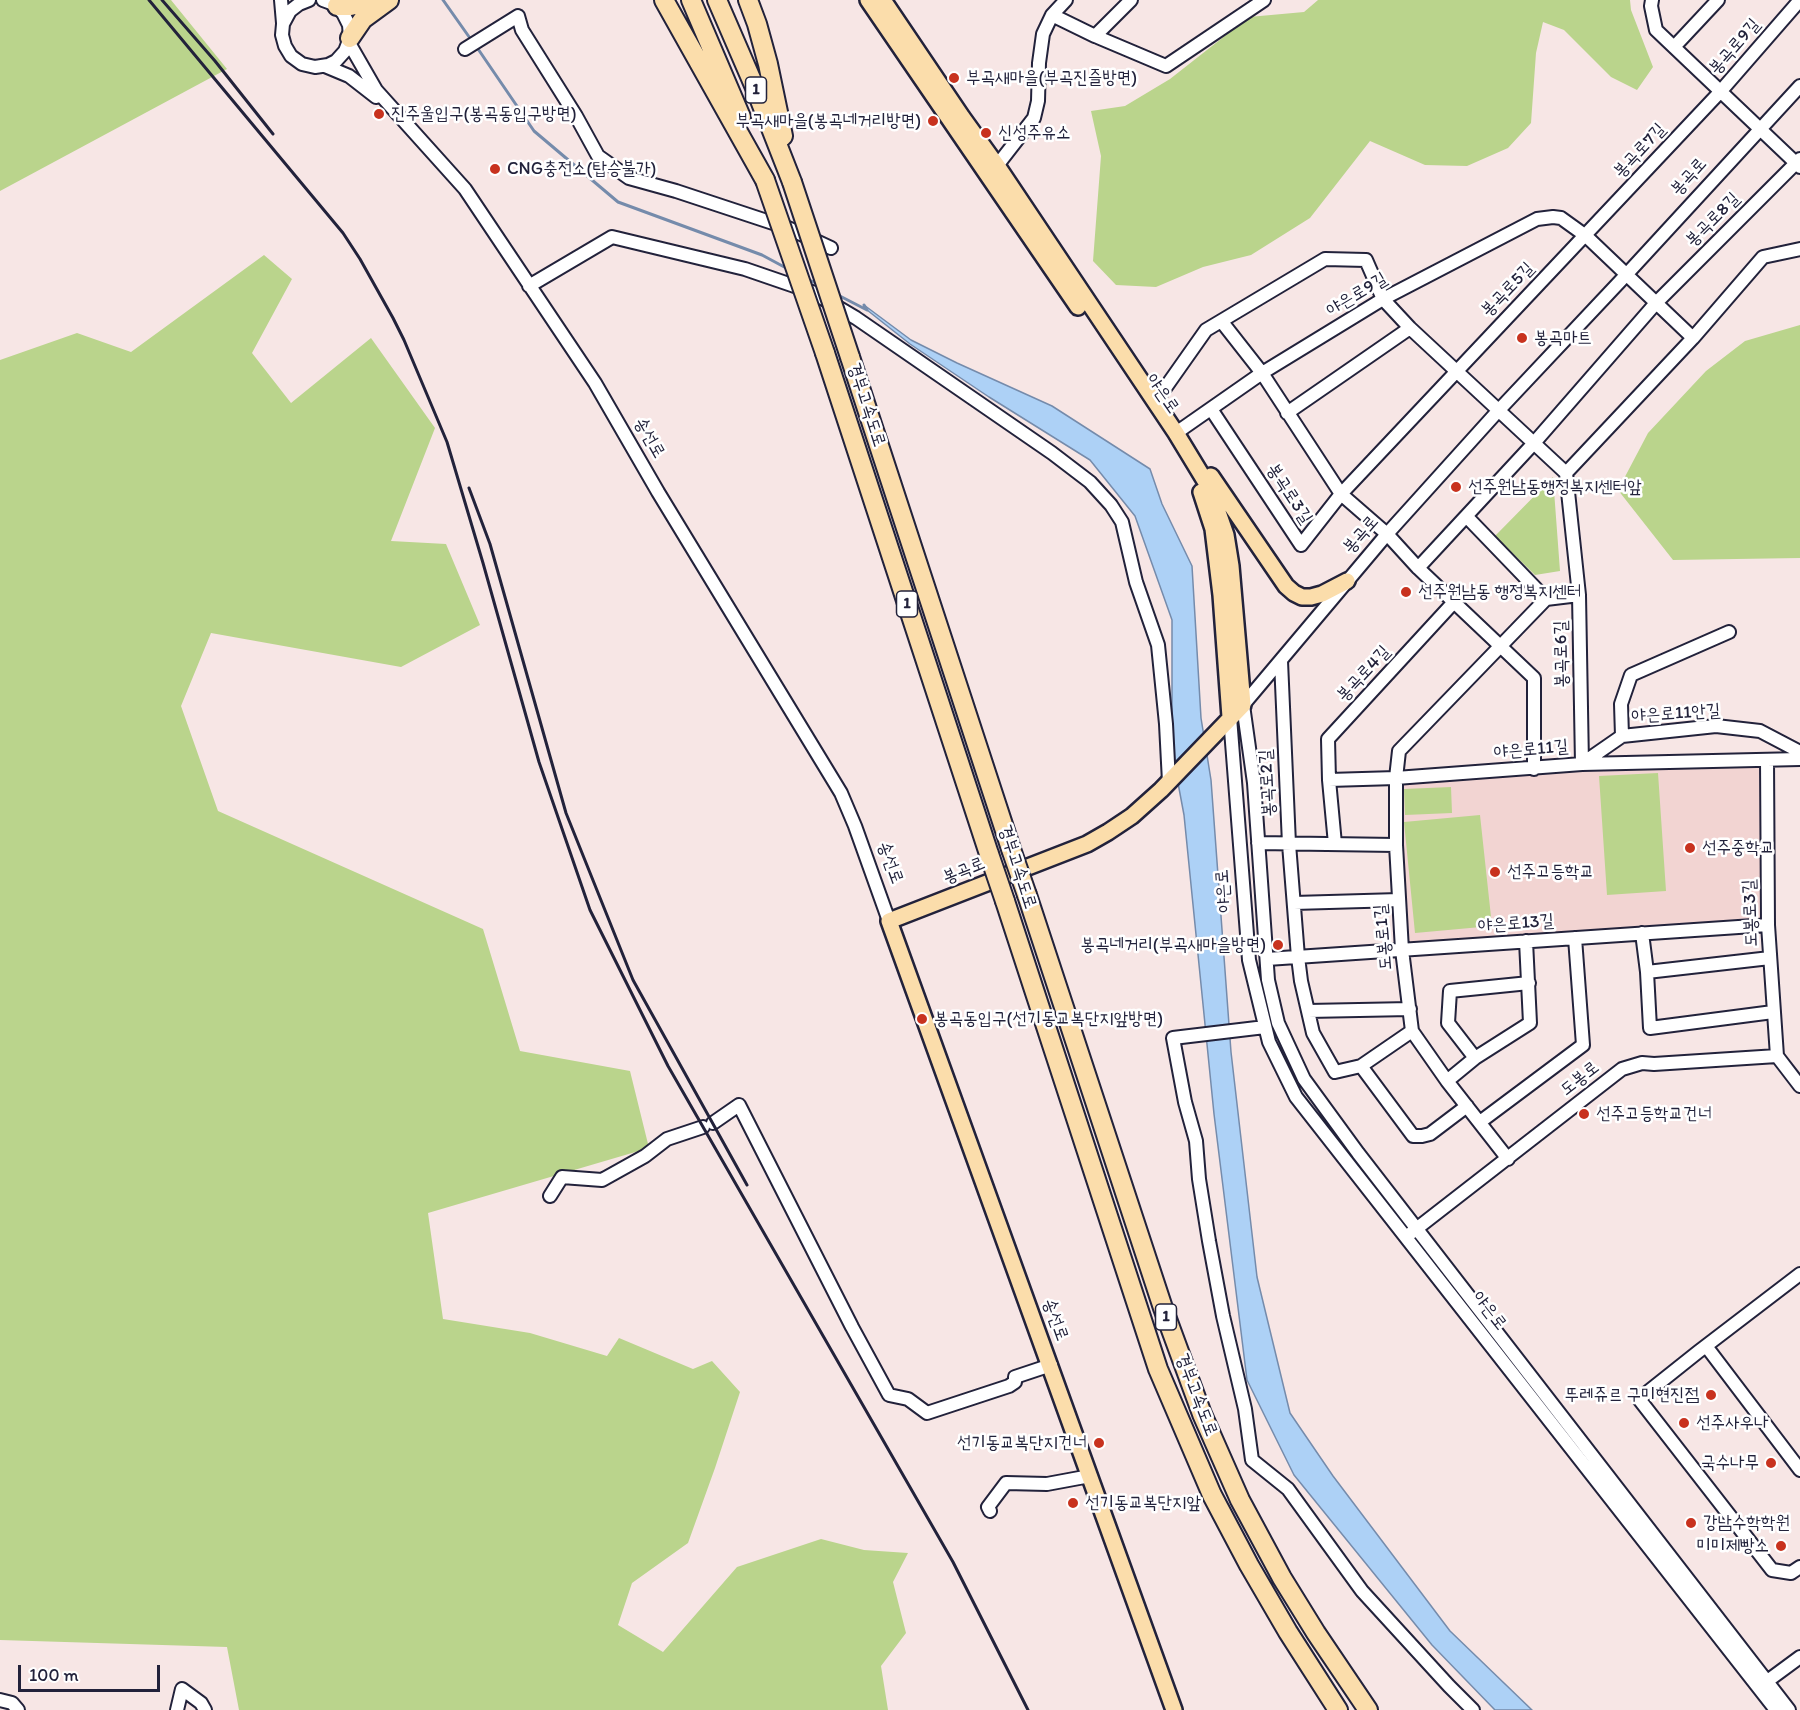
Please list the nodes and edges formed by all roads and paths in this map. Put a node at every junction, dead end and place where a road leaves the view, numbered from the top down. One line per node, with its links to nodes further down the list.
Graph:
1 (281, 0): 19 (street)
2 (309, 0): 19 (street)
3 (371, 0): 17 (highway)
4 (389, 0): 21 (highway)
5 (664, 0): 31 (highway)
6 (691, 0): 31 (highway, 경부고속도로 / 1)
7 (717, 0): 32 (highway, 경부고속도로 / 1)
8 (748, 0): 32 (highway)
9 (868, 0): 30 (main road, 야은로)
10 (883, 0): 30 (main road, 야은로)
11 (1066, 0): 18 (street)
12 (1131, 0): 20 (street)
13 (1264, 0): 20 (street)
14 (1652, 0): 22 (street, 봉곡로9길)
15 (1718, 0): 22 (street)
16 (1800, 0): 26 (street, 봉곡로9길)
17 (330, 3): 21 (street)
18 (1052, 15): 20 (street); 30 (street)
19 (283, 24): 24 (street)
20 (1095, 36)
21 (349, 40): 24 (street); 27 (street)
22 (1674, 47): 26 (street, 봉곡로9길)
23 (465, 49): 34 (street)
24 (325, 66): 27 (street)
25 (1800, 86): 28 (street, 봉곡로)
26 (1720, 92): 28 (street, 봉곡로9길); 33 (street, 봉곡로7길)
27 (397, 116): 37 (street, 송선로)
28 (1760, 128): 29 (street, 봉곡로9길); 36 (street, 봉곡로)
29 (1799, 163): 39 (street, 봉곡로8길)
30 (993, 171): 45 (main road, 야은로); 64 (main road, 야은로)
31 (765, 180): 121 (highway, 경부고속도로 / 1, bridge)
32 (792, 182): 122 (highway, 경부고속도로 / 1, bridge)
33 (1586, 236): 36 (street); 38 (street, 야은로9길); 43 (street, 봉곡로5길)
34 (831, 248)
35 (1800, 249): 42 (street)
36 (1626, 275): 39 (street); 47 (street, 봉곡로)
37 (529, 286): 73 (street); 80 (street, 송선로)
38 (1383, 299): 40 (street, 야은로); 41 (street); 44 (street, 야은로9길)
39 (1656, 303): 42 (street); 50 (street)
40 (1222, 322): 44 (street); 45 (street, 야은로)
41 (1410, 328): 43 (street); 48 (street)
42 (1693, 338): 51 (street)
43 (1457, 370): 47 (street); 52 (street, 봉곡로3길)
44 (1262, 373): 46 (street, 야은로9길); 48 (street)
45 (1156, 401): 49 (main road, 야은로)
46 (1211, 409): 49 (street, 야은로9길); 52 (street, 봉곡로3길)
47 (1498, 411): 50 (street); 54 (street, 봉곡로)
48 (1287, 413): 52 (street)
49 (1176, 433): 56 (main road); 63 (main road, 야은로)
50 (1534, 443): 51 (street); 53 (street)
51 (1566, 473): 57 (street, 봉곡로6길)
52 (1341, 494): 54 (street)
53 (1467, 517): 55 (street); 58 (street)
54 (1387, 534): 55 (street); 56 (street, 봉곡로)
55 (1418, 568): 59 (street)
56 (1347, 581): 62 (street, 봉곡로)
57 (1579, 595): 58 (street); 69 (street, 봉곡로6길)
58 (1546, 599): 61 (street)
59 (1454, 602): 61 (street); 72 (street, 봉곡로4길)
60 (1729, 632): 65 (street, 야은로11안길)
61 (1502, 647): 70 (street); 71 (street)
62 (1281, 661): 63 (street, 봉곡로); 75 (street, 봉곡로2길)
63 (1243, 705): 64 (main road, 봉곡로); 74 (street, 야은로)
64 (1230, 717): 73 (main road, 봉곡로); 94 (street, 야은로)
65 (1623, 736): 66 (street, 야은로11안길); 69 (street, 야은로11안길)
66 (1800, 752)
67 (1800, 759): 68 (street, 야은로11길)
68 (1767, 760): 69 (street, 야은로11길); 81 (street, 도봉로3길)
69 (1582, 764): 70 (street, 야은로11길)
70 (1534, 769): 71 (street, 야은로11길)
71 (1396, 778): 72 (street, 야은로11길); 77 (street, 도봉로1길)
72 (1329, 780): 76 (street)
73 (1169, 782): 80 (main road, 봉곡로)
74 (1258, 843): 75 (street); 88 (street, 야은로)
75 (1289, 844): 76 (street); 79 (street, 봉곡로2길)
76 (1335, 844): 77 (street)
77 (1396, 845): 78 (street, 도봉로1길)
78 (1399, 900): 79 (street); 85 (street, 도봉로1길)
79 (1294, 903): 86 (street, 봉곡로2길)
80 (889, 921): 109 (main road, 송선로)
81 (1768, 925): 82 (street, 야은로13길); 87 (street, 도봉로3길)
82 (1642, 933): 83 (street, 야은로13길); 89 (street)
83 (1575, 938): 84 (street, 야은로13길); 102 (street)
84 (1526, 941): 85 (street, 야은로13길); 90 (street)
85 (1402, 950): 86 (street, 야은로13길); 91 (street, 도봉로1길)
86 (1298, 957): 88 (street, 야은로13길); 92 (street, 봉곡로2길)
87 (1770, 958): 89 (street, 도봉로3길); 93 (street, 도봉로3길)
88 (1267, 959): 105 (street, 야은로)
89 (1647, 972): 93 (street)
90 (1529, 982): 97 (street); 97 (street)
91 (1410, 1009): 92 (street); 95 (street, 도봉로1길)
92 (1308, 1011): 98 (street, 봉곡로2길)
93 (1773, 1012): 96 (street, 도봉로3길)
94 (1265, 1027): 106 (street, 야은로); 123 (street)
95 (1412, 1031): 98 (street); 99 (street, 도봉로1길)
96 (1777, 1056): 100 (street); 103 (street, 도봉로)
97 (1475, 1058): 99 (street)
98 (1361, 1066): 101 (street)
99 (1447, 1081): 101 (street, 도봉로1길)
100 (1800, 1086)
101 (1467, 1106): 102 (street, 도봉로1길)
102 (1480, 1122): 103 (street, 도봉로1길)
103 (1508, 1159): 105 (street, 도봉로)
104 (550, 1196): 109 (street)
105 (1416, 1229): 106 (street, 도봉로); 115 (street, 야은로)
106 (1405, 1237): 115 (street, 야은로)
107 (1800, 1274): 108 (street)
108 (1706, 1346): 110 (street); 113 (street)
109 (1051, 1365): 111 (main road, 송선로)
110 (1800, 1470)
111 (1090, 1476): 112 (street); 120 (main road, 송선로)
112 (990, 1511)
113 (1800, 1567)
114 (1800, 1657): 115 (street)
115 (1763, 1684): 124 (street, 야은로); 125 (street, 야은로)
116 (0, 1700): 117 (street)
117 (18, 1710)
118 (177, 1710): 119 (street)
119 (205, 1710)
120 (1174, 1710)
121 (1338, 1710)
122 (1368, 1710)
123 (1473, 1710)
124 (1776, 1710)
125 (1790, 1710)

